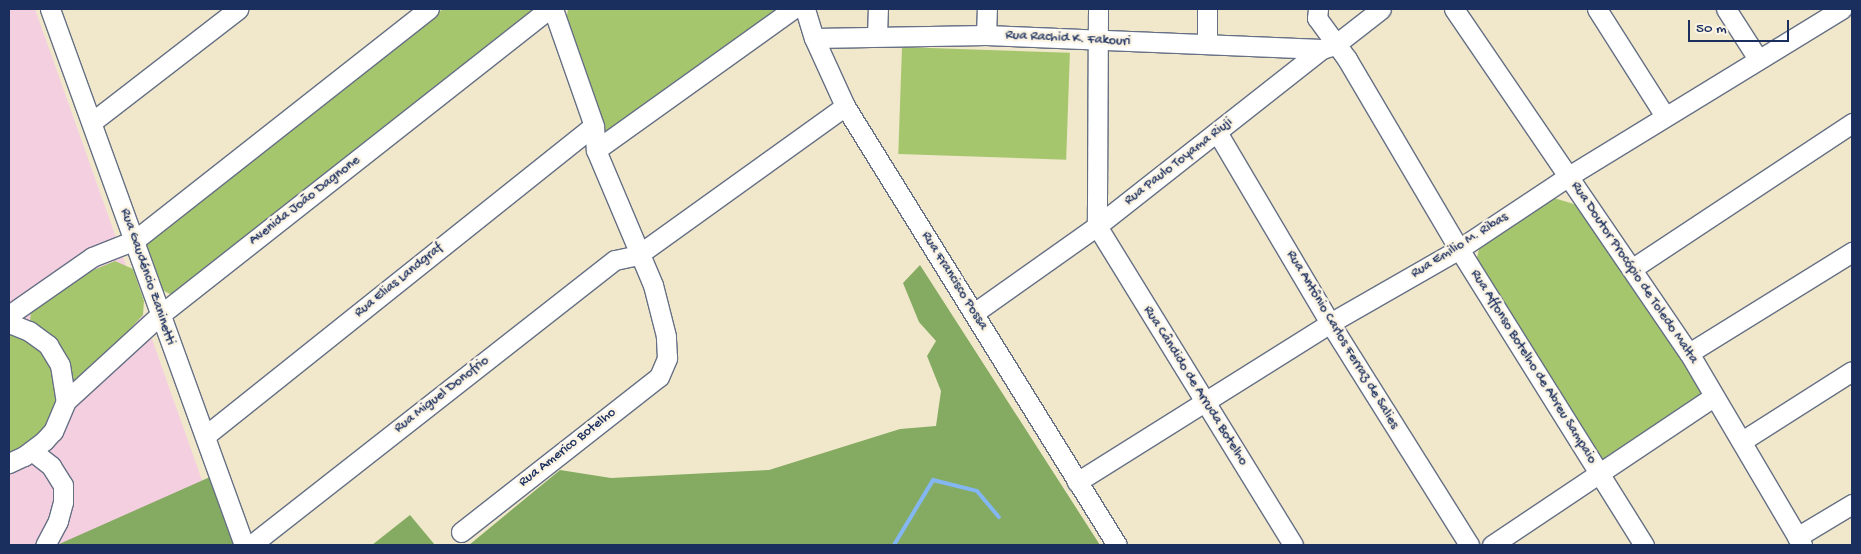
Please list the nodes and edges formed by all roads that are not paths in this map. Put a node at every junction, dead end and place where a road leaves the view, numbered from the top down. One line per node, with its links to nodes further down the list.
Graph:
1 (50, 9): 29 (street, Rua Gaudéncio Zaninetti)
2 (238, 9): 29 (street)
3 (429, 9): 36 (street)
4 (549, 9): 43 (street, Avenida João Dagnone)
5 (553, 9): 31 (street)
6 (793, 9): 33 (street)
7 (805, 9): 22 (street, Rua Francisco Possa)
8 (878, 9): 20 (street)
9 (988, 9): 21 (street)
10 (1098, 9): 23 (street)
11 (1208, 9): 24 (street)
12 (1318, 9): 25 (street, Rua Affonso Botelho de Abreu Sampaio)
13 (1381, 9): 25 (street, Rua Paulo Toyama Riuji)
14 (1454, 9): 34 (street, Rua Doutor Procópio de Toledo Malta)
15 (1597, 9): 28 (street)
16 (1726, 9): 26 (street)
17 (1842, 9): 26 (street, Rua Emilio M. Ribas)
18 (1848, 9): 19 (street)
19 (1852, 15)
20 (877, 35): 21 (street, Rua Rachid K. Fakouri); 22 (street, Rua Rachid K. Fakouri)
21 (986, 35): 23 (street, Rua Rachid K. Fakouri)
22 (814, 38): 27 (street, Rua Francisco Possa)
23 (1097, 42): 24 (street, Rua Rachid K. Fakouri); 35 (street)
24 (1207, 44): 25 (street, Rua Rachid K. Fakouri)
25 (1328, 47): 32 (street, Rua Paulo Toyama Riuji); 37 (street, Rua Affonso Botelho de Abreu Sampaio)
26 (1758, 59): 28 (street, Rua Emilio M. Ribas)
27 (845, 106): 39 (street); 41 (street, Rua Francisco Possa)
28 (1665, 116): 34 (street, Rua Emilio M. Ribas)
29 (92, 122): 36 (street, Rua Gaudéncio Zaninetti)
30 (1852, 123): 40 (street)
31 (594, 126): 33 (street); 51 (street, Rua Elias Landgraf)
32 (1217, 132): 35 (street, Rua Paulo Toyama Riuji); 45 (street, Rua Antônio Carlos Ferraz de Salies)
33 (596, 150): 39 (street)
34 (1569, 176): 37 (street, Rua Emilio M. Ribas); 40 (street, Rua Doutor Procópio de Toledo Malta)
35 (1098, 226): 41 (street, Rua Paulo Toyama Riuji); 50 (street, Rua Cândido de Arruda Botelho)
36 (134, 240): 42 (street); 43 (street, Rua Gaudéncio Zaninetti)
37 (1459, 249): 45 (street, Rua Emilio M. Ribas); 55 (street, Rua Affonso Botelho de Abreu Sampaio)
38 (1852, 252): 46 (street)
39 (638, 255): 58 (street, Rua Americo Botelho); 62 (street, Rua Miguel Donofrio)
40 (1633, 268): 46 (street, Rua Doutor Procópio de Toledo Malta)
41 (974, 314): 56 (street, Rua Francisco Possa)
42 (9, 315)
43 (160, 315): 49 (street, Avenida João Dagnone); 51 (street, Rua Gaudéncio Zaninetti)
44 (9, 323): 49 (street)
45 (1330, 323): 50 (street, Rua Emilio M. Ribas); 65 (street, Rua Antônio Carlos Ferraz de Salies)
46 (1689, 353): 48 (street, Rua Doutor Procópio de Toledo Malta)
47 (1852, 371): 52 (street)
48 (1713, 397): 52 (street, Rua Doutor Procópio de Toledo Malta); 55 (street)
49 (66, 401): 53 (street)
50 (1205, 403): 56 (street, Rua Emilio M. Ribas); 64 (street, Rua Cândido de Arruda Botelho)
51 (205, 436): 61 (street, Rua Gaudéncio Zaninetti)
52 (1742, 441): 59 (street, Rua Doutor Procópio de Toledo Malta)
53 (32, 451): 54 (street); 60 (street)
54 (9, 463)
55 (1601, 475): 66 (street); 67 (street, Rua Affonso Botelho de Abreu Sampaio)
56 (1078, 482): 63 (street, Rua Francisco Possa)
57 (1852, 504): 59 (street)
58 (462, 532)
59 (1800, 541)
60 (45, 545)
61 (244, 545)
62 (251, 545)
63 (1117, 545)
64 (1294, 545)
65 (1469, 545)
66 (1492, 545)
67 (1644, 545)

